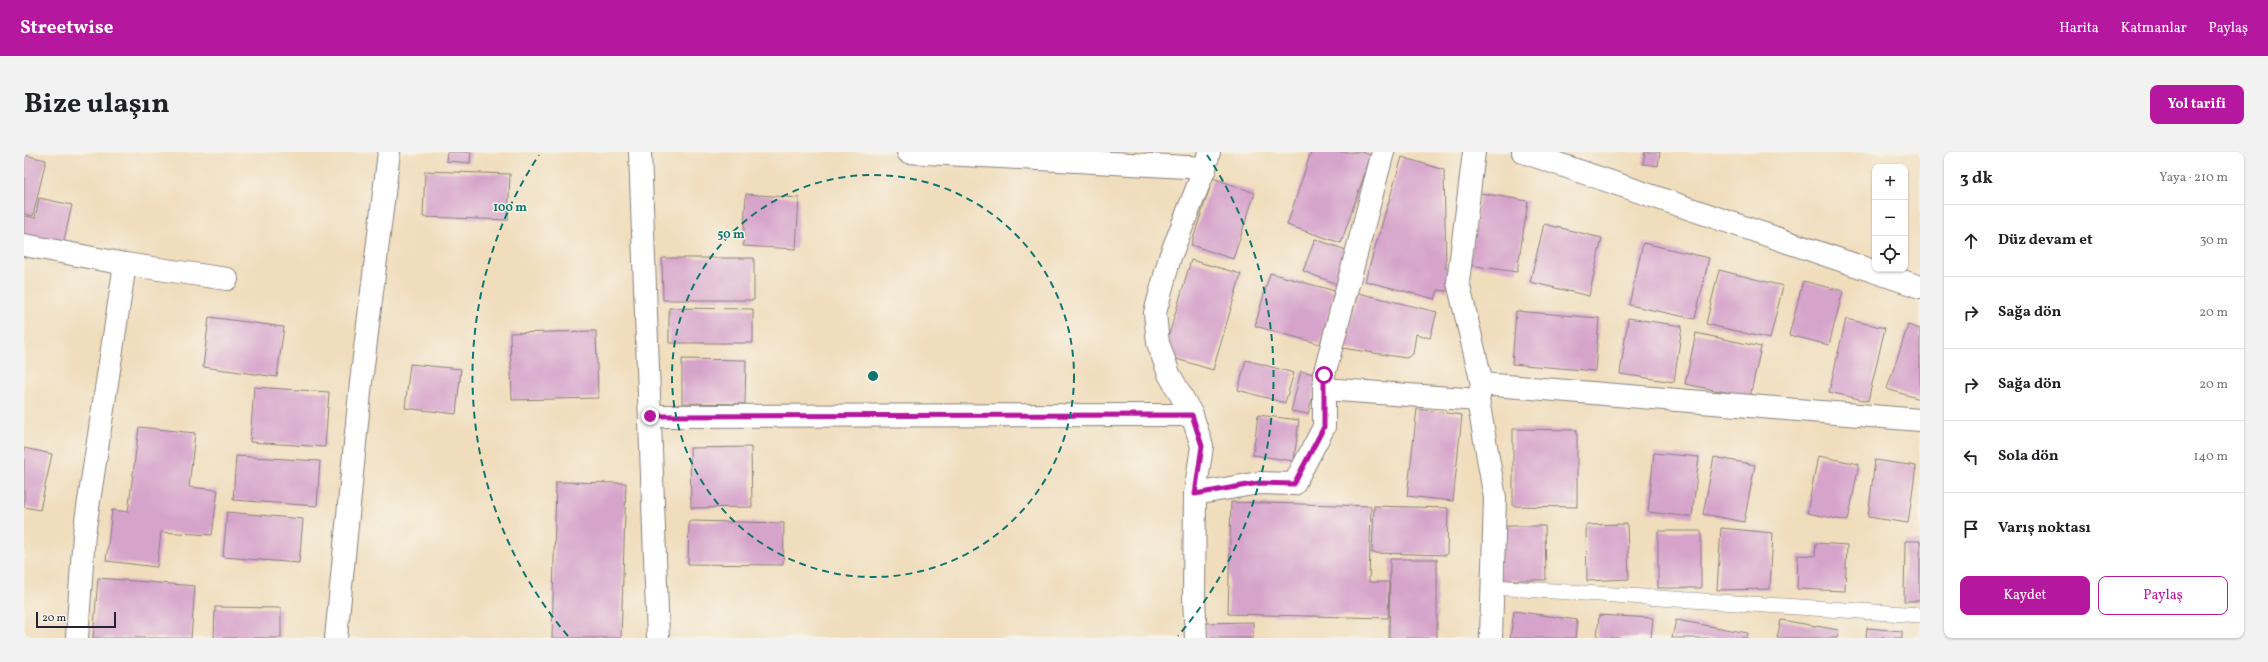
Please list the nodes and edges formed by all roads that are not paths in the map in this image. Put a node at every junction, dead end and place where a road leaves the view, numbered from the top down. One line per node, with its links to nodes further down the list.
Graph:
1 (389, 152): 21 (street)
2 (640, 152): 15 (street)
3 (908, 152): 7 (street)
4 (1383, 152): 12 (street)
5 (1474, 152): 13 (street)
6 (1523, 152): 11 (street)
7 (1207, 160): 14 (street)
8 (24, 246): 9 (street)
9 (125, 264): 10 (street); 20 (street)
10 (227, 279)
11 (1920, 287)
12 (1324, 389): 13 (street); 17 (street)
13 (1480, 392): 16 (street); 18 (street)
14 (1192, 415): 15 (street); 17 (street)
15 (650, 416): 22 (street)
16 (1920, 420)
17 (1195, 494): 23 (street)
18 (1493, 587): 19 (lane); 24 (street)
19 (1920, 615)
20 (77, 638)
21 (336, 638)
22 (658, 638)
23 (1196, 638)
24 (1491, 638)

